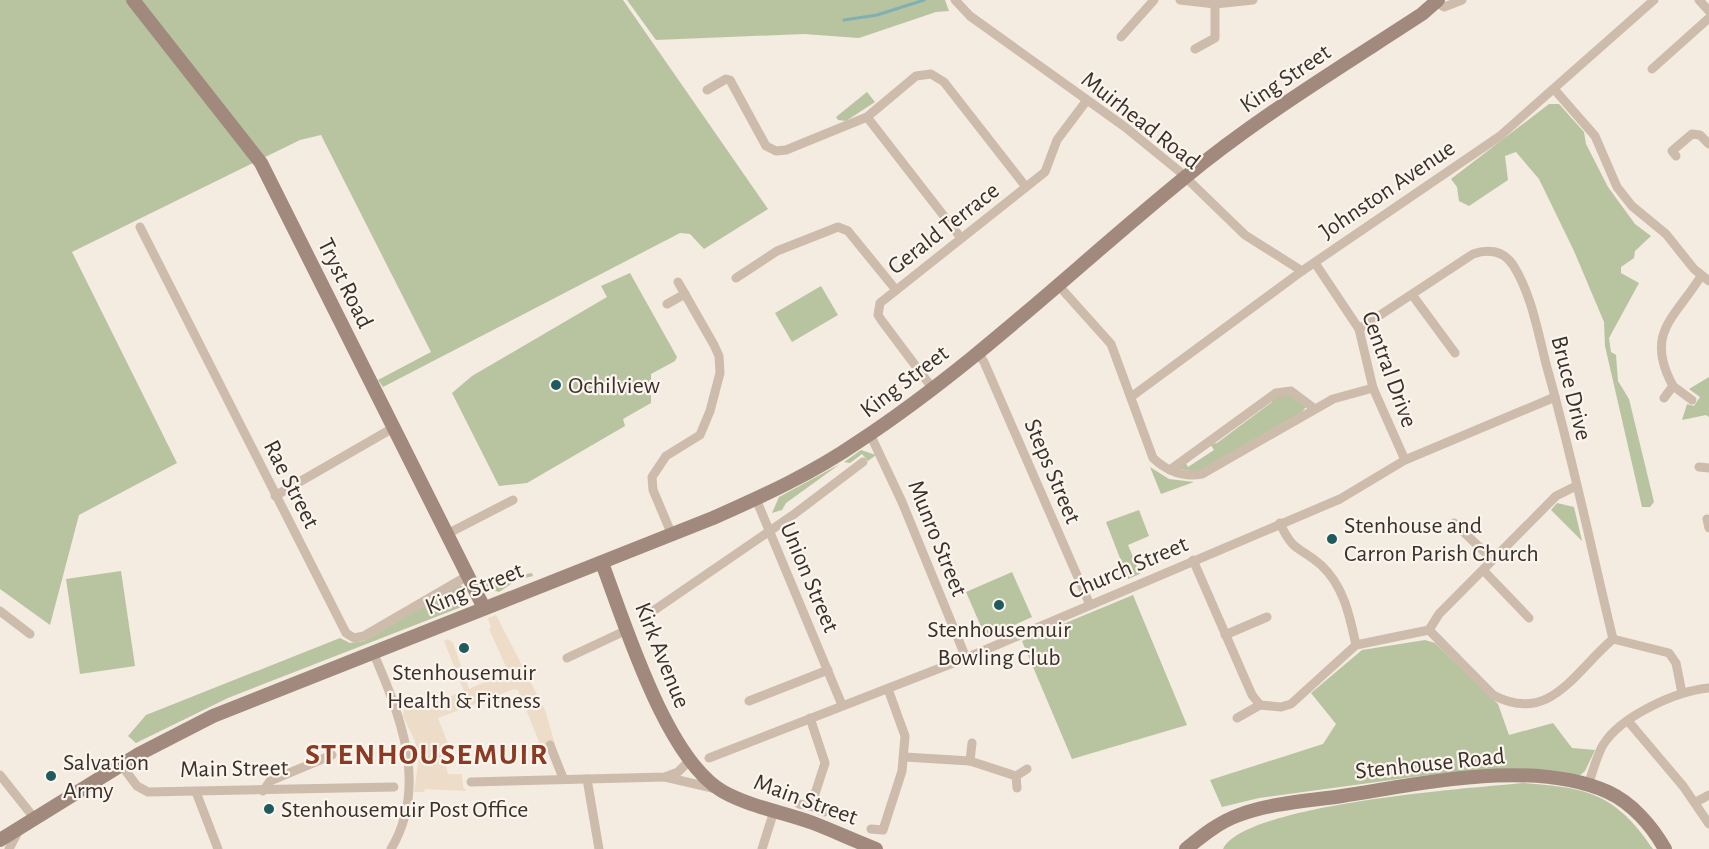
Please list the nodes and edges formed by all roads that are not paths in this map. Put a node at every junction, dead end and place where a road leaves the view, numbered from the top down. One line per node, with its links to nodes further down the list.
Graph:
1 (133, 0): 47 (main road, Tryst Road)
2 (955, 0): 18 (street, Muirhead Road)
3 (1154, 0): 13 (street)
4 (1180, 0): 10 (street)
5 (1253, 0): 10 (street)
6 (1462, 0): 8 (street)
7 (1699, 0): 11 (street)
8 (1437, 1): 22 (main road, King Street)
9 (1650, 1): 16 (street, Johnston Avenue)
10 (1215, 4): 14 (street)
11 (1709, 11)
12 (1709, 18): 15 (street)
13 (1126, 34)
14 (1196, 49)
15 (1658, 66)
16 (1554, 89): 26 (street, Johnston Avenue); 29 (street)
17 (707, 90): 19 (street)
18 (1087, 100): 22 (street, Muirhead Road); 23 (street, Gerald Terrace)
19 (867, 117): 23 (street); 25 (street)
20 (1709, 144): 21 (street)
21 (1676, 156)
22 (1185, 177): 27 (street, Muirhead Road); 31 (main road, King Street)
23 (1026, 187): 25 (street, Gerald Terrace)
24 (140, 227): 53 (street, Rae Street)
25 (961, 238): 32 (street, Gerald Terrace)
26 (1315, 263): 27 (street, Johnston Avenue); 36 (street, Central Drive)
27 (1302, 271): 42 (street, Johnston Avenue)
28 (736, 278): 32 (street)
29 (1705, 278): 39 (street)
30 (678, 282): 33 (street)
31 (1059, 286): 37 (main road, King Street); 42 (street)
32 (896, 290): 41 (street, Gerald Terrace)
33 (685, 294): 35 (street); 60 (street)
34 (1413, 296): 36 (street, Bruce Drive); 38 (street); 43 (street, Bruce Drive)
35 (667, 304)
36 (1359, 330): 40 (street, Central Drive)
37 (978, 353): 41 (main road, King Street); 66 (street, Steps Street)
38 (1455, 353)
39 (1673, 386): 44 (street); 45 (street)
40 (1373, 388): 46 (street); 49 (street, Central Drive)
41 (933, 389): 48 (main road, King Street)
42 (1131, 397): 51 (street)
43 (1555, 397): 49 (street, Church Street); 52 (street, Bruce Drive)
44 (1664, 398)
45 (1692, 400)
46 (1315, 410): 51 (street); 51 (street)
47 (393, 428): 53 (street); 59 (main road, Tryst Road)
48 (870, 434): 54 (main road, King Street); 80 (street, Munro Street)
49 (1405, 460): 56 (street, Church Street)
50 (863, 462): 58 (street)
51 (1170, 470)
52 (1576, 486): 62 (street); 76 (street, Bruce Drive)
53 (275, 496): 65 (street, Rae Street)
54 (756, 499): 58 (street, Union Street); 60 (main road, King Street)
55 (513, 500): 59 (street)
56 (1280, 523): 61 (street, Church Street); 77 (street)
57 (1454, 523): 62 (street)
58 (770, 531): 69 (street); 81 (street, Union Street)
59 (447, 534): 65 (main road, Tryst Road)
60 (672, 535): 63 (main road, King Street)
61 (1193, 560): 66 (street, Church Street); 75 (street)
62 (1492, 560): 64 (street)
63 (602, 562): 67 (main road, King Street); 72 (main road, Kirk Avenue)
64 (1482, 570): 71 (street); 73 (street)
65 (469, 575): 67 (main road, Tryst Road)
66 (1090, 605): 80 (street, Church Street)
67 (484, 608): 78 (main road, King Street)
68 (0, 610): 74 (street)
69 (653, 611)
70 (1267, 617): 75 (street)
71 (1529, 618)
72 (627, 630): 79 (street); 97 (main road, Kirk Avenue)
73 (1430, 630): 76 (street); 77 (street)
74 (30, 634)
75 (1225, 635): 88 (street)
76 (1613, 639): 85 (street)
77 (1356, 645): 88 (street)
78 (373, 652): 82 (main road, King Street); 129 (street)
79 (567, 658)
80 (966, 658): 83 (street, Church Street)
81 (828, 670): 86 (street, Union Street); 87 (street, Union Street)
82 (323, 672): 99 (main road, Main Street)
83 (888, 688): 87 (street, Church Street); 95 (street)
84 (1709, 688): 85 (street)
85 (1682, 693): 91 (street)
86 (748, 701)
87 (843, 705): 89 (street, Church Street)
88 (1260, 705): 90 (street)
89 (810, 718): 96 (street, Church Street); 116 (street)
90 (1237, 718)
91 (1628, 721): 107 (street); 114 (street)
92 (972, 743): 98 (street)
93 (550, 746): 104 (street)
94 (332, 755): 111 (street)
95 (905, 757): 98 (street); 123 (street)
96 (709, 758)
97 (689, 761): 103 (street); 110 (main road, Main Street)
98 (970, 761): 102 (street)
99 (122, 766): 112 (street, Main Street); 119 (main road, Main Street)
100 (1027, 769): 102 (street)
101 (0, 775): 119 (street)
102 (1016, 776): 109 (street)
103 (665, 777): 105 (street, Main Street); 110 (street, Main Street)
104 (563, 778): 105 (street, Main Street); 106 (street, Main Street)
105 (586, 779): 130 (street)
106 (471, 782)
107 (1587, 785): 132 (main road, Stenhouse Road); 133 (main road, Stenhouse Road)
108 (394, 787): 111 (street, Main Street)
109 (1017, 788)
110 (721, 790): 117 (main road, Main Street)
111 (263, 791): 112 (street, Main Street)
112 (196, 792): 128 (street)
113 (1709, 795): 114 (street)
114 (1695, 802): 120 (street)
115 (798, 804): 116 (street)
116 (811, 806): 118 (street)
117 (774, 811): 126 (main road, Main Street); 131 (street)
118 (824, 813)
119 (35, 819): 121 (main road, Main Street)
120 (1709, 824)
121 (20, 828): 125 (main road, Main Street); 127 (street)
122 (871, 829): 123 (street)
123 (883, 830): 124 (street)
124 (893, 835)
125 (0, 840)
126 (867, 847)
127 (9, 849)
128 (218, 849)
129 (391, 849)
130 (599, 849)
131 (762, 849)
132 (1186, 849)
133 (1665, 849)

